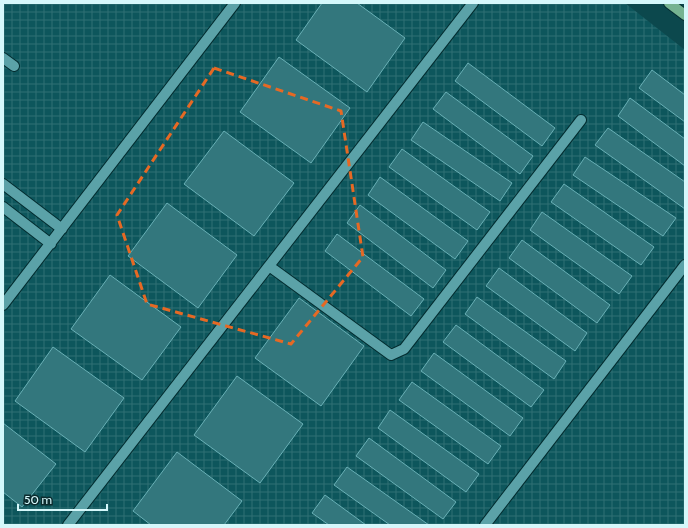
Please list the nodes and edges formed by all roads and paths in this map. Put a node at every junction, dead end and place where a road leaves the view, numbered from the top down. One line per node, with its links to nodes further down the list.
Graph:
1 (235, 3): 10 (street)
2 (474, 3): 13 (street)
3 (669, 3): 4 (main road)
4 (685, 15)
5 (3, 58): 6 (street)
6 (14, 66)
7 (581, 120): 13 (street)
8 (3, 184): 10 (street)
9 (3, 207): 11 (street)
10 (62, 229): 11 (street)
11 (51, 244): 14 (street)
12 (685, 265): 16 (street)
13 (269, 266): 15 (street)
14 (3, 305)
15 (68, 525)
16 (485, 525)

